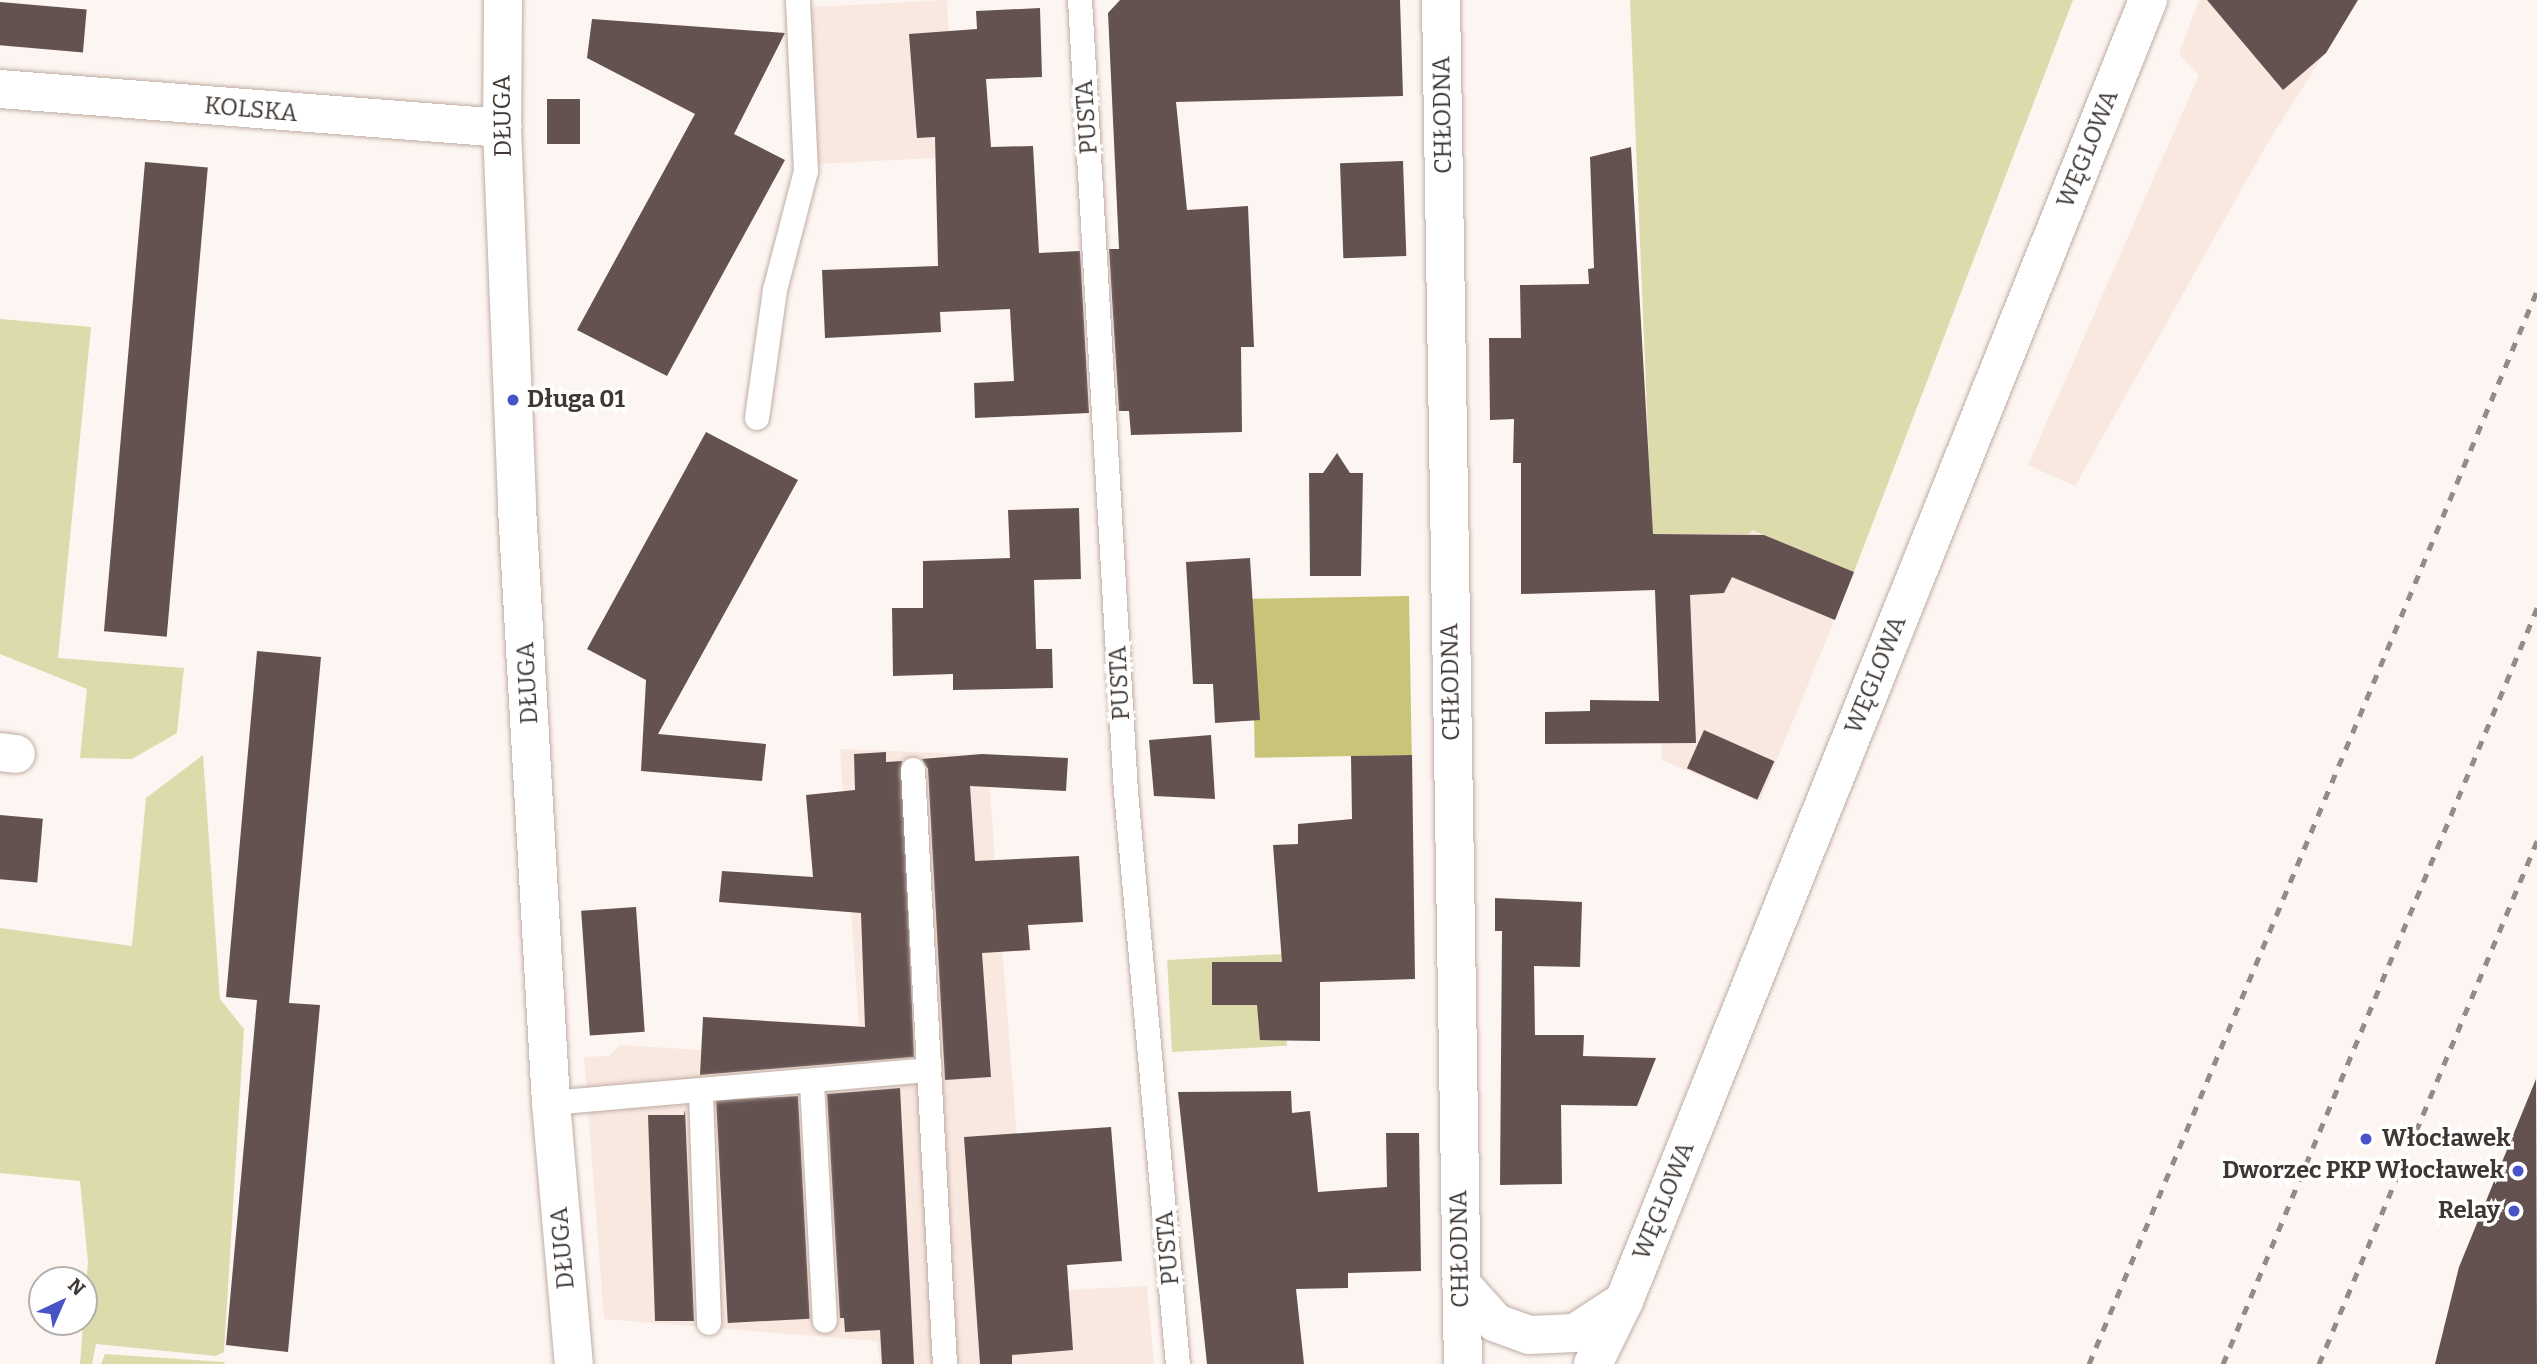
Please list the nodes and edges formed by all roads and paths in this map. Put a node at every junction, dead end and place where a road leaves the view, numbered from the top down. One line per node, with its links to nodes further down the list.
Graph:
1 (503, 0): 7 (street, DŁUGA)
2 (798, 0): 8 (lane)
3 (1080, 0): 21 (lane, PUSTA)
4 (1441, 0): 14 (street, CHŁODNA)
5 (2148, 0): 15 (street, WĘGLOWA)
6 (0, 89): 7 (street, KOLSKA)
7 (502, 128): 13 (street, DŁUGA)
8 (757, 418)
9 (913, 770): 10 (lane)
10 (930, 1070): 11 (lane); 20 (lane)
11 (812, 1083): 12 (lane); 16 (lane)
12 (701, 1093): 13 (lane); 17 (lane)
13 (551, 1103): 19 (street, DŁUGA)
14 (1461, 1284): 15 (street); 22 (street, CHŁODNA)
15 (1623, 1301): 18 (street, WĘGLOWA)
16 (825, 1321)
17 (709, 1323)
18 (1599, 1359)
19 (574, 1364)
20 (945, 1364)
21 (1178, 1364)
22 (1463, 1364)

